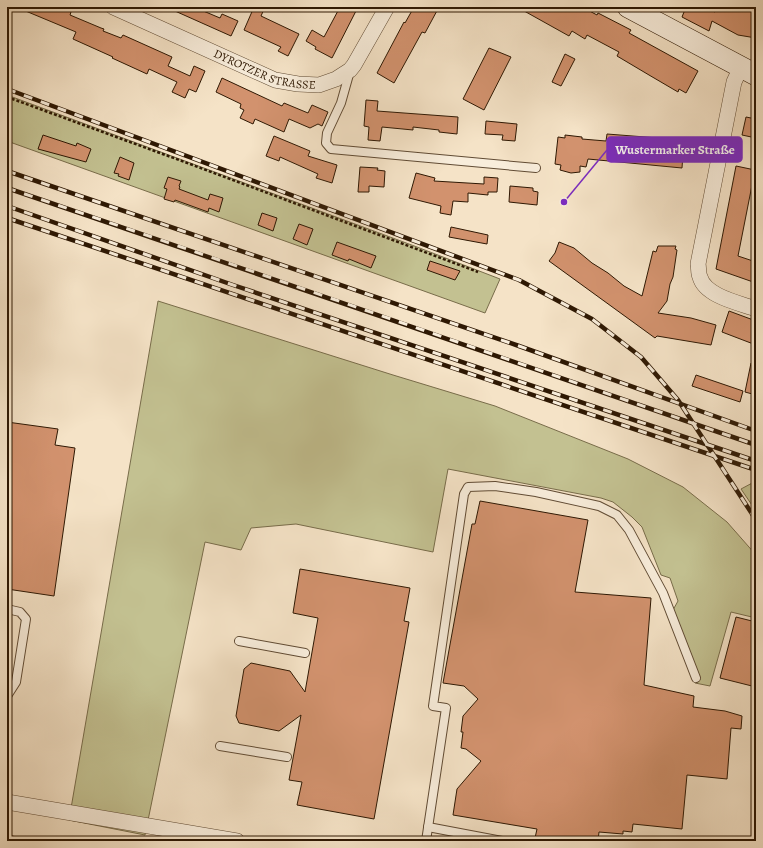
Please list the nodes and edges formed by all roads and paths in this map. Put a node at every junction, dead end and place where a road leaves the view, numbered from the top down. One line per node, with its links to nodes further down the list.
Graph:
1 (113, 7): 4 (street, DYROTZER STRASSE)
2 (387, 7): 4 (street, DYROTZER STRASSE)
3 (628, 7): 5 (street)
4 (350, 70): 7 (lane)
5 (749, 71): 9 (street)
6 (7, 97): 8 (path)
7 (536, 168)
8 (478, 272)
9 (756, 309)
10 (7, 609): 14 (lane)
11 (239, 641): 12 (lane)
12 (305, 653)
13 (696, 678): 18 (lane)
14 (7, 696)
15 (220, 746): 16 (lane)
16 (287, 757)
17 (7, 802): 19 (street)
18 (428, 827): 20 (lane); 21 (lane)
19 (237, 841)
20 (426, 841)
21 (502, 841)

